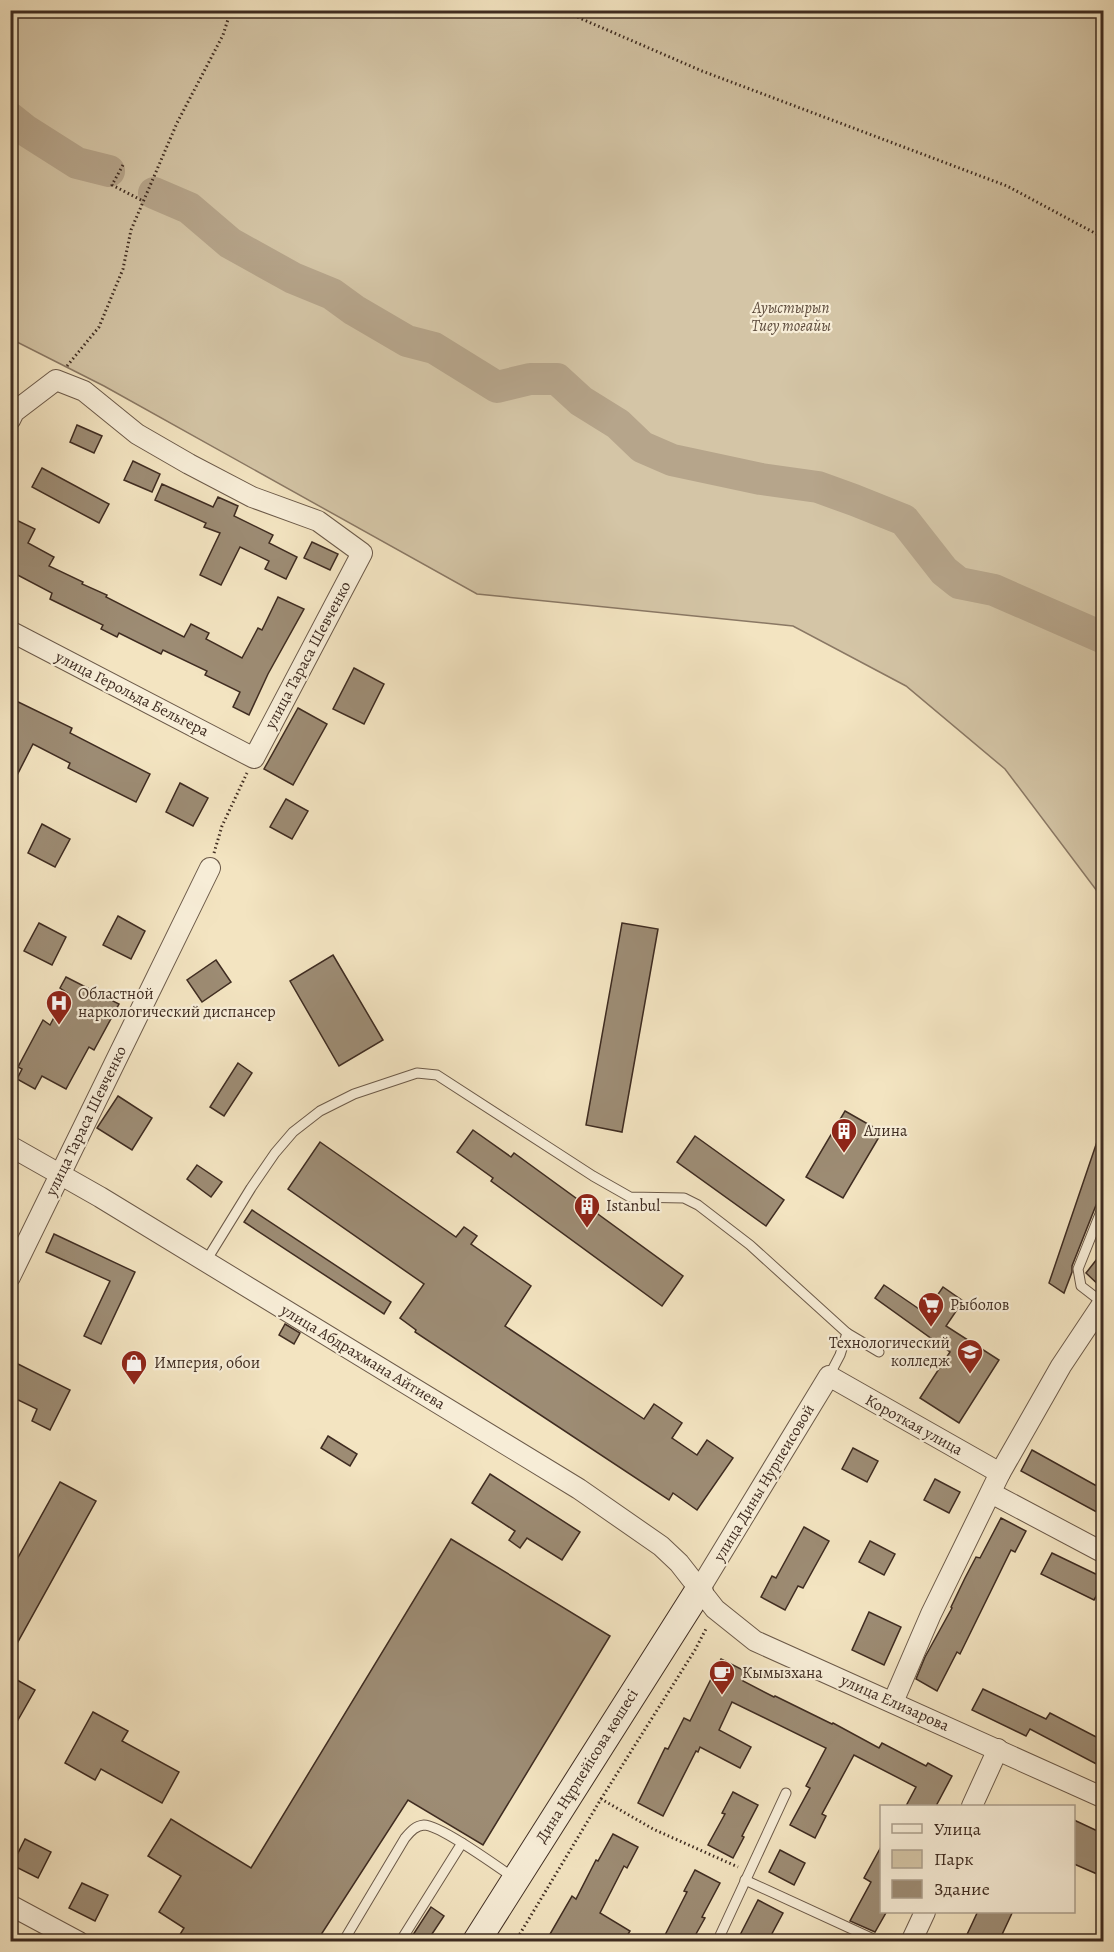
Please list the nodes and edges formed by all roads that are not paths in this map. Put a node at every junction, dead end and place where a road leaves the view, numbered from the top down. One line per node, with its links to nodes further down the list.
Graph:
1 (10, 420): 3 (street, улица Тараса Шевченко)
2 (10, 632): 3 (street, улица Герольда Бельгера)
3 (254, 758)
4 (210, 868): 6 (street, улица Тараса Шевченко)
5 (10, 1146): 6 (street, улица Абдрахмана Айтиева)
6 (61, 1174): 8 (street, улица Абдрахмана Айтиева); 9 (street, улица Тараса Шевченко)
7 (1104, 1204): 11 (lane)
8 (206, 1261): 12 (lane); 18 (street, улица Абдрахмана Айтиева)
9 (10, 1277)
10 (1104, 1291): 11 (lane)
11 (1097, 1299): 15 (street)
12 (847, 1333): 13 (lane); 14 (lane)
13 (879, 1352)
14 (829, 1376): 15 (street, Короткая улица); 18 (street, улица Дины Нурпеисовой)
15 (1000, 1473): 16 (street)
16 (991, 1493): 17 (street); 19 (street)
17 (1104, 1553)
18 (707, 1600): 19 (street, улица Елизарова); 25 (street, Дина Нұрпейісова көшесі)
19 (893, 1702): 20 (street, улица Елизарова)
20 (998, 1749): 22 (street, улица Елизарова); 23 (street)
21 (786, 1793): 26 (lane)
22 (1104, 1797)
23 (972, 1805)
24 (462, 1843): 25 (lane); 30 (lane); 31 (lane)
25 (515, 1879): 32 (street, Дина Нұрпейісова көшесі)
26 (746, 1880): 33 (lane); 34 (lane)
27 (10, 1905): 29 (street)
28 (924, 1913): 35 (street)
29 (79, 1941)
30 (343, 1941)
31 (400, 1941)
32 (476, 1941)
33 (717, 1941)
34 (880, 1941)
35 (911, 1941)

